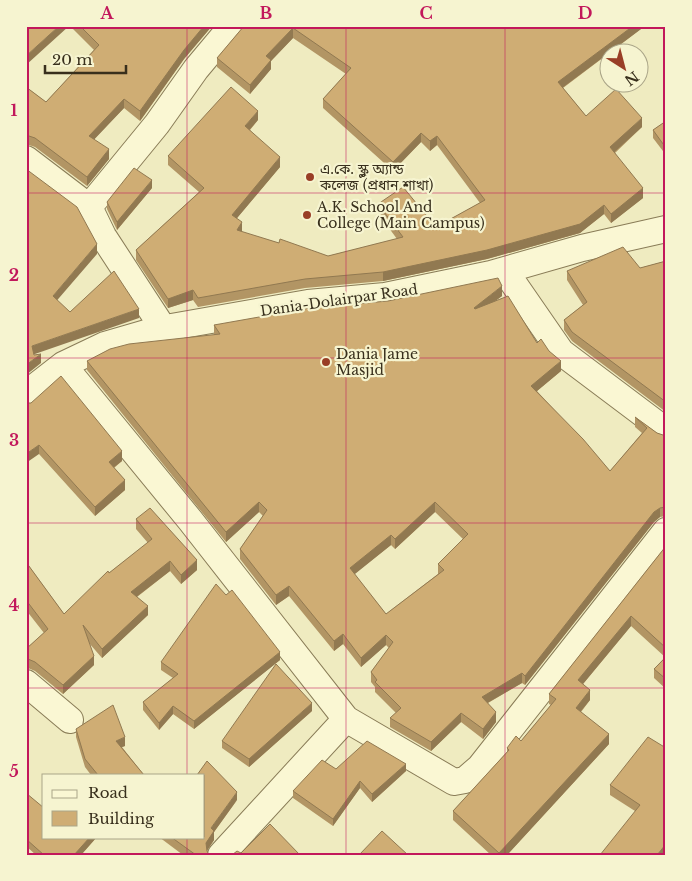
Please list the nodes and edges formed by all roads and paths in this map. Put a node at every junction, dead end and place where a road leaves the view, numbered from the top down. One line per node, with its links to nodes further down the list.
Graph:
1 (232, 26): 3 (street)
2 (26, 159): 3 (street)
3 (90, 207): 6 (street)
4 (666, 229): 5 (street, Dania-Dolairpar Road)
5 (505, 271): 6 (street, Dania-Dolairpar Road); 9 (street)
6 (163, 328): 7 (street, Dania-Dolairpar Road)
7 (63, 365): 8 (street, Dania-Dolairpar Road); 12 (street)
8 (30, 388)
9 (666, 431)
10 (666, 531): 12 (street)
11 (26, 683): 13 (street)
12 (346, 719): 14 (street)
13 (70, 720)
14 (221, 855)

